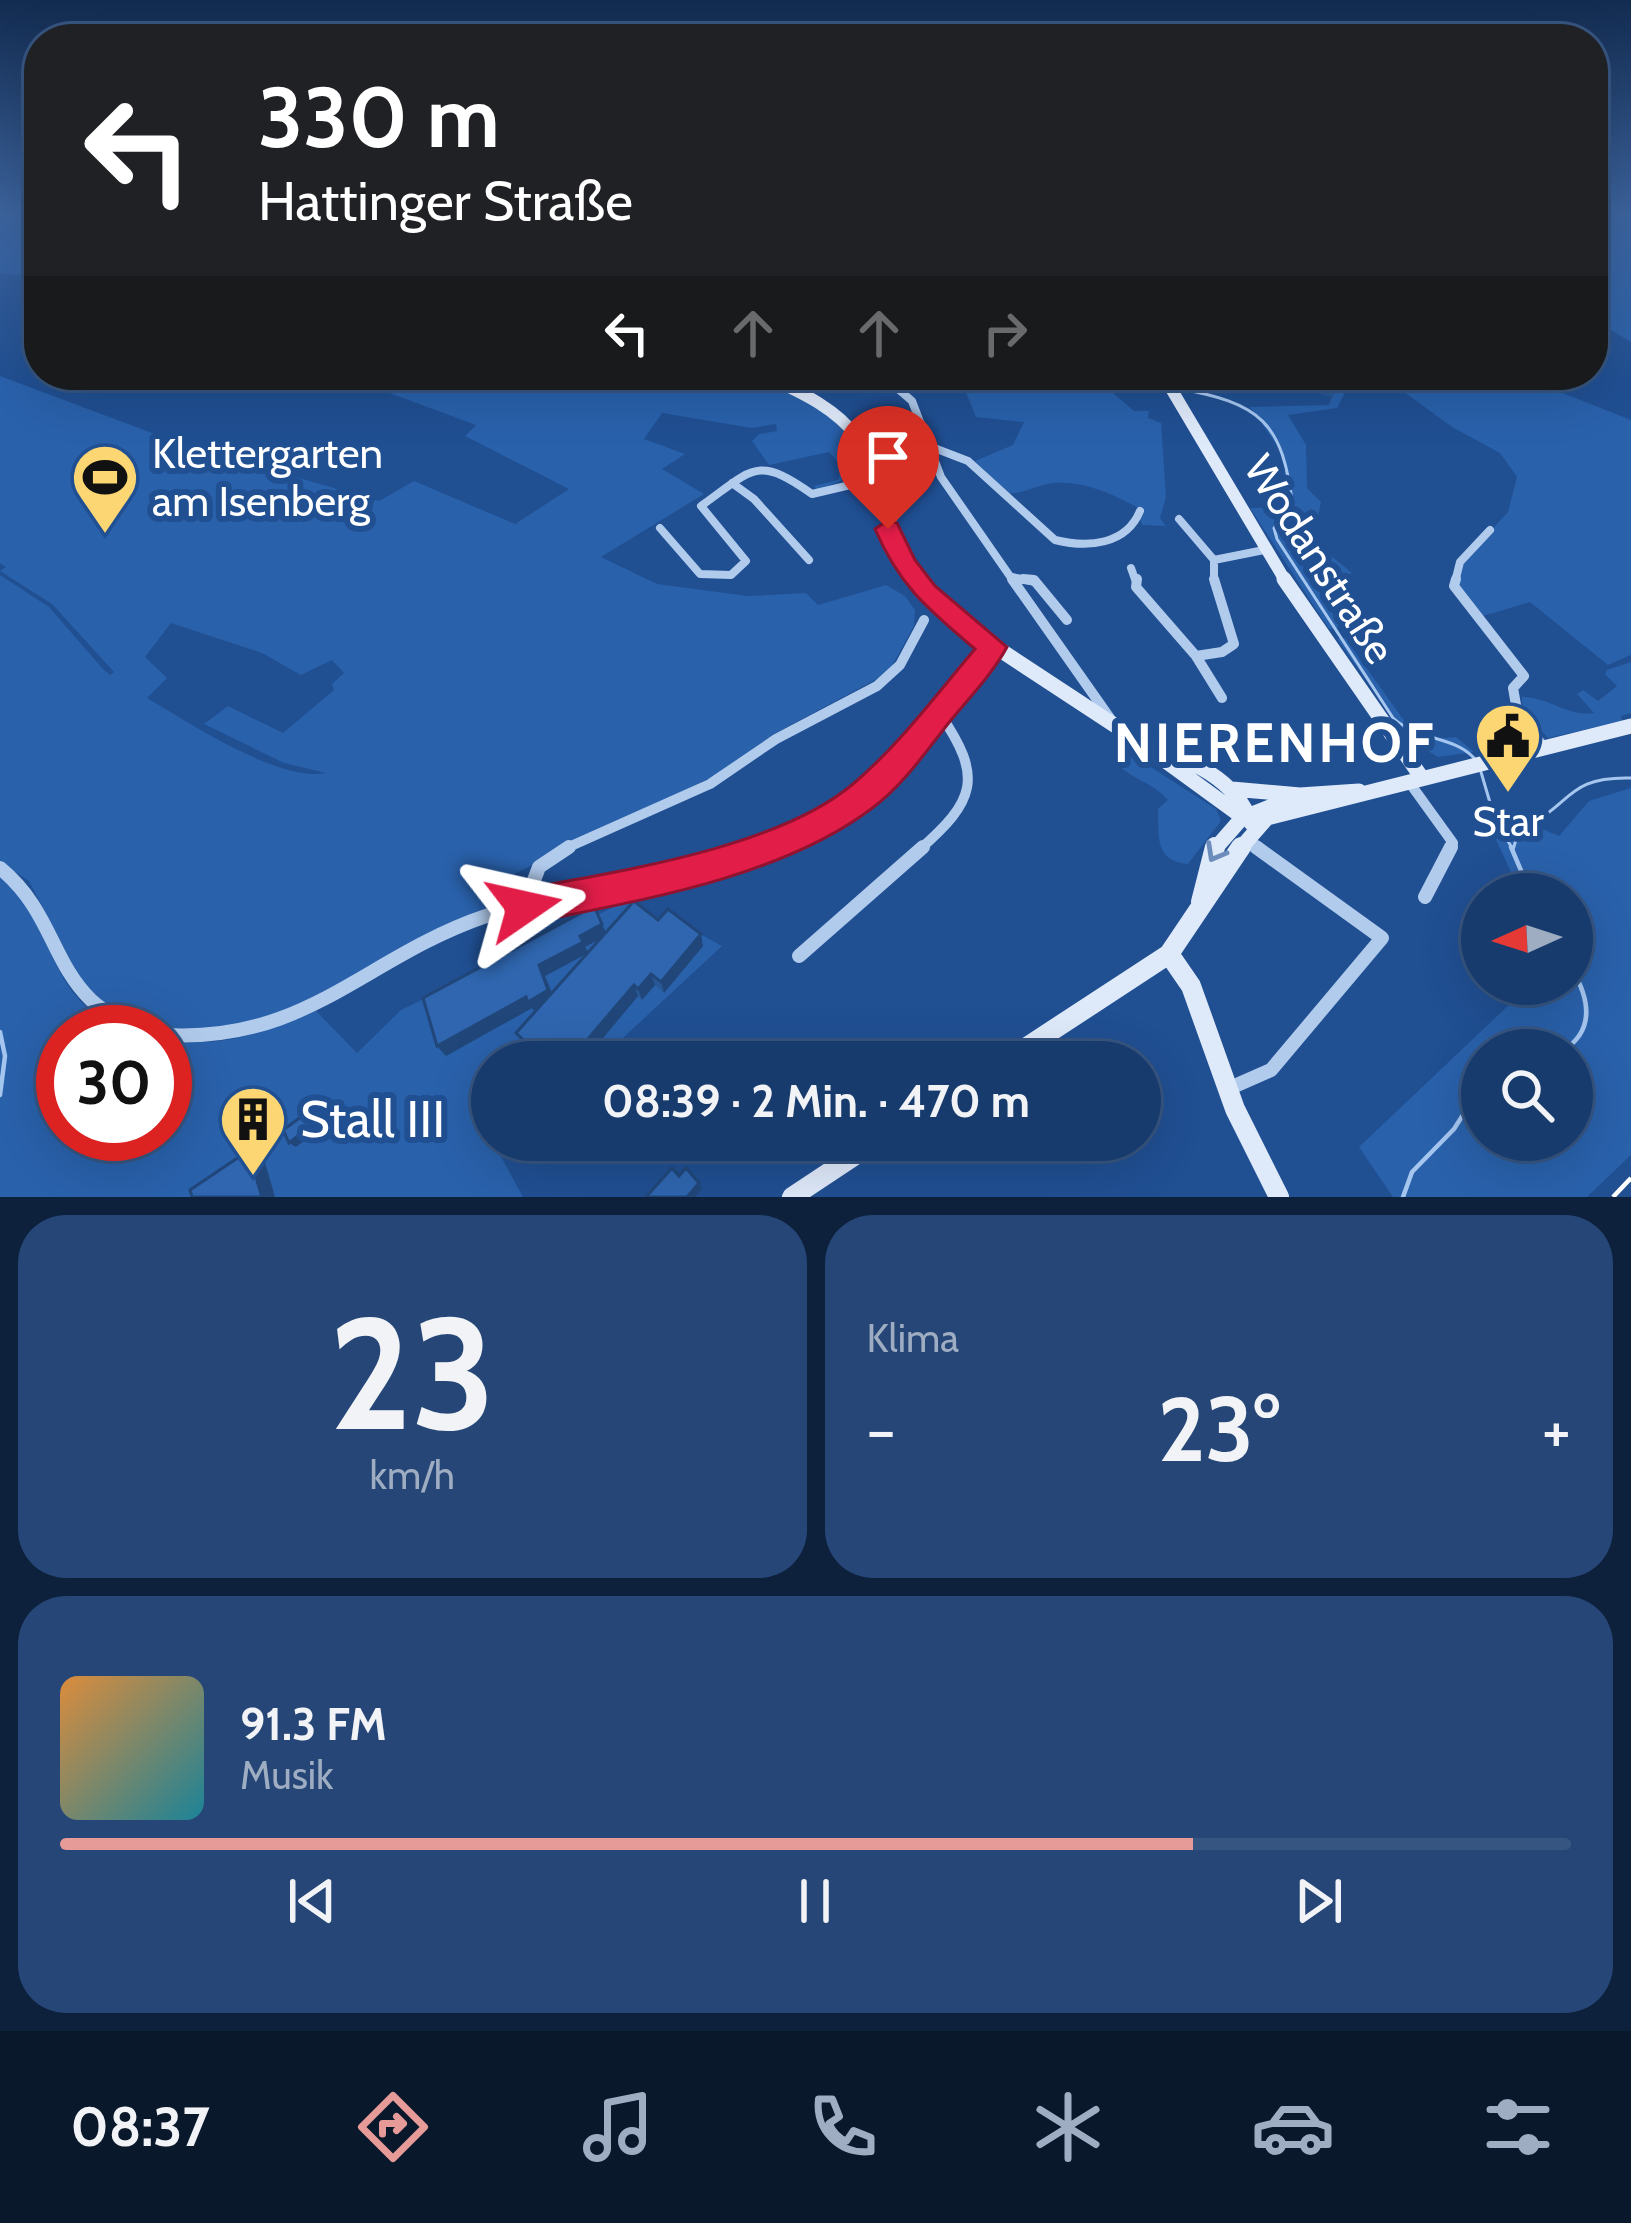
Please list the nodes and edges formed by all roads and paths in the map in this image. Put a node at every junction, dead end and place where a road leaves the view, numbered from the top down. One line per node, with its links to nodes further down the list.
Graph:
1 (799, 390): 5 (main road)
2 (899, 390): 4 (street)
3 (1174, 390): 11 (main road, Wodanstraße)
4 (929, 446): 7 (street); 15 (street)
5 (876, 479): 6 (street); 18 (main road)
6 (733, 484): 9 (street); 12 (street)
7 (1140, 511)
8 (1179, 519): 13 (street)
9 (659, 529)
10 (1490, 530): 25 (street)
11 (1264, 550): 13 (street); 26 (main road, Wodanstraße)
12 (809, 560)
13 (1214, 560): 19 (street)
14 (1131, 568): 19 (street)
15 (1012, 577): 17 (street); 22 (street)
16 (924, 620): 33 (street)
17 (1067, 620)
18 (993, 647): 21 (street); 22 (main road)
19 (1196, 656): 20 (street)
20 (1222, 698)
21 (940, 713): 33 (street); 35 (street)
22 (1114, 725): 24 (main road)
23 (1631, 726): 25 (main road)
24 (1134, 738): 27 (main road); 30 (main road)
25 (1544, 747): 26 (main road)
26 (1415, 780): 28 (main road); 32 (street)
27 (1231, 788): 29 (main road); 30 (main road)
28 (1370, 791): 29 (main road); 30 (main road)
29 (1300, 795): 30 (main road)
30 (1250, 821): 34 (main road); 39 (street)
31 (0, 868): 36 (street)
32 (1425, 897)
33 (524, 907): 37 (street)
34 (1169, 954): 38 (main road); 39 (main road)
35 (800, 956)
36 (92, 1005)
37 (192, 1037)
38 (1036, 1041)
39 (1227, 1089): 42 (main road)
40 (846, 1161): 41 (main road)
41 (792, 1197)
42 (1279, 1197)

